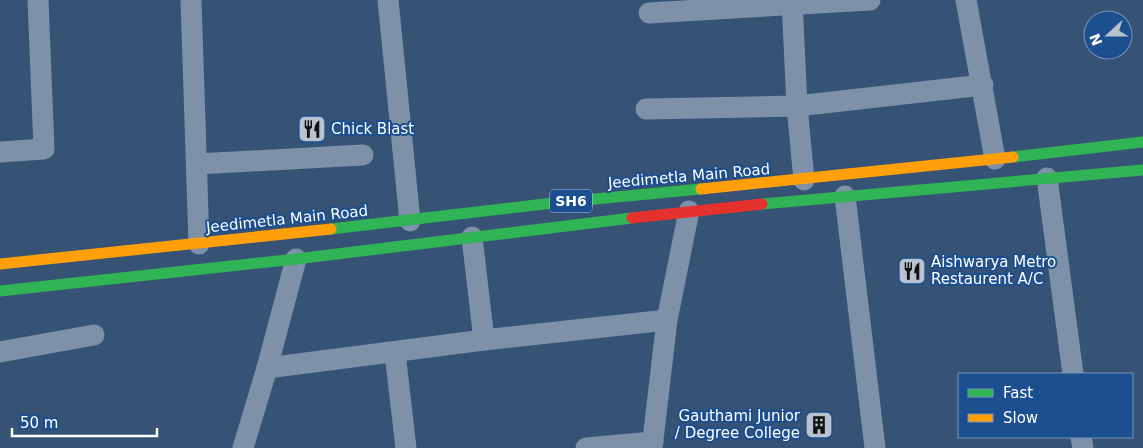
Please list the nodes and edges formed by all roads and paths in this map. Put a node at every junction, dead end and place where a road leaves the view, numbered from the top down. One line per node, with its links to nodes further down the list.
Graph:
1 (38, 0): 12 (street)
2 (191, 0): 15 (street)
3 (388, 0): 22 (street)
4 (870, 0): 6 (street)
5 (966, 0): 8 (street)
6 (792, 2): 7 (street); 9 (street)
7 (649, 13)
8 (983, 85): 9 (street); 14 (street)
9 (797, 106): 10 (street); 18 (street)
10 (646, 109)
11 (1143, 142): 14 (main road, Jeedimetla Main Road / SH6)
12 (0, 152)
13 (364, 155): 15 (street)
14 (995, 158): 18 (main road, Jeedimetla Main Road / SH6)
15 (197, 164): 25 (street)
16 (1143, 170): 17 (main road, SH6)
17 (1047, 178): 19 (main road, SH6); 35 (street)
18 (804, 180): 20 (main road, Jeedimetla Main Road / SH6)
19 (845, 196): 21 (main road, SH6); 40 (street)
20 (526, 206): 22 (main road, Jeedimetla Main Road / SH6); 23 (main road)
21 (689, 212): 23 (main road, SH6); 29 (street)
22 (410, 221): 25 (main road, Jeedimetla Main Road / SH6)
23 (526, 229): 24 (main road, SH6)
24 (472, 237): 26 (main road, SH6); 31 (street)
25 (199, 244): 27 (main road, Jeedimetla Main Road / SH6)
26 (296, 258): 28 (main road, SH6); 34 (street)
27 (0, 264)
28 (0, 291)
29 (667, 320): 31 (street); 36 (street)
30 (94, 335): 32 (street)
31 (484, 340): 33 (street)
32 (0, 352)
33 (395, 353): 34 (street); 38 (street)
34 (267, 368): 37 (street)
35 (1073, 373)
36 (652, 445): 39 (street)
37 (243, 448)
38 (406, 448)
39 (586, 448)
40 (875, 448)

